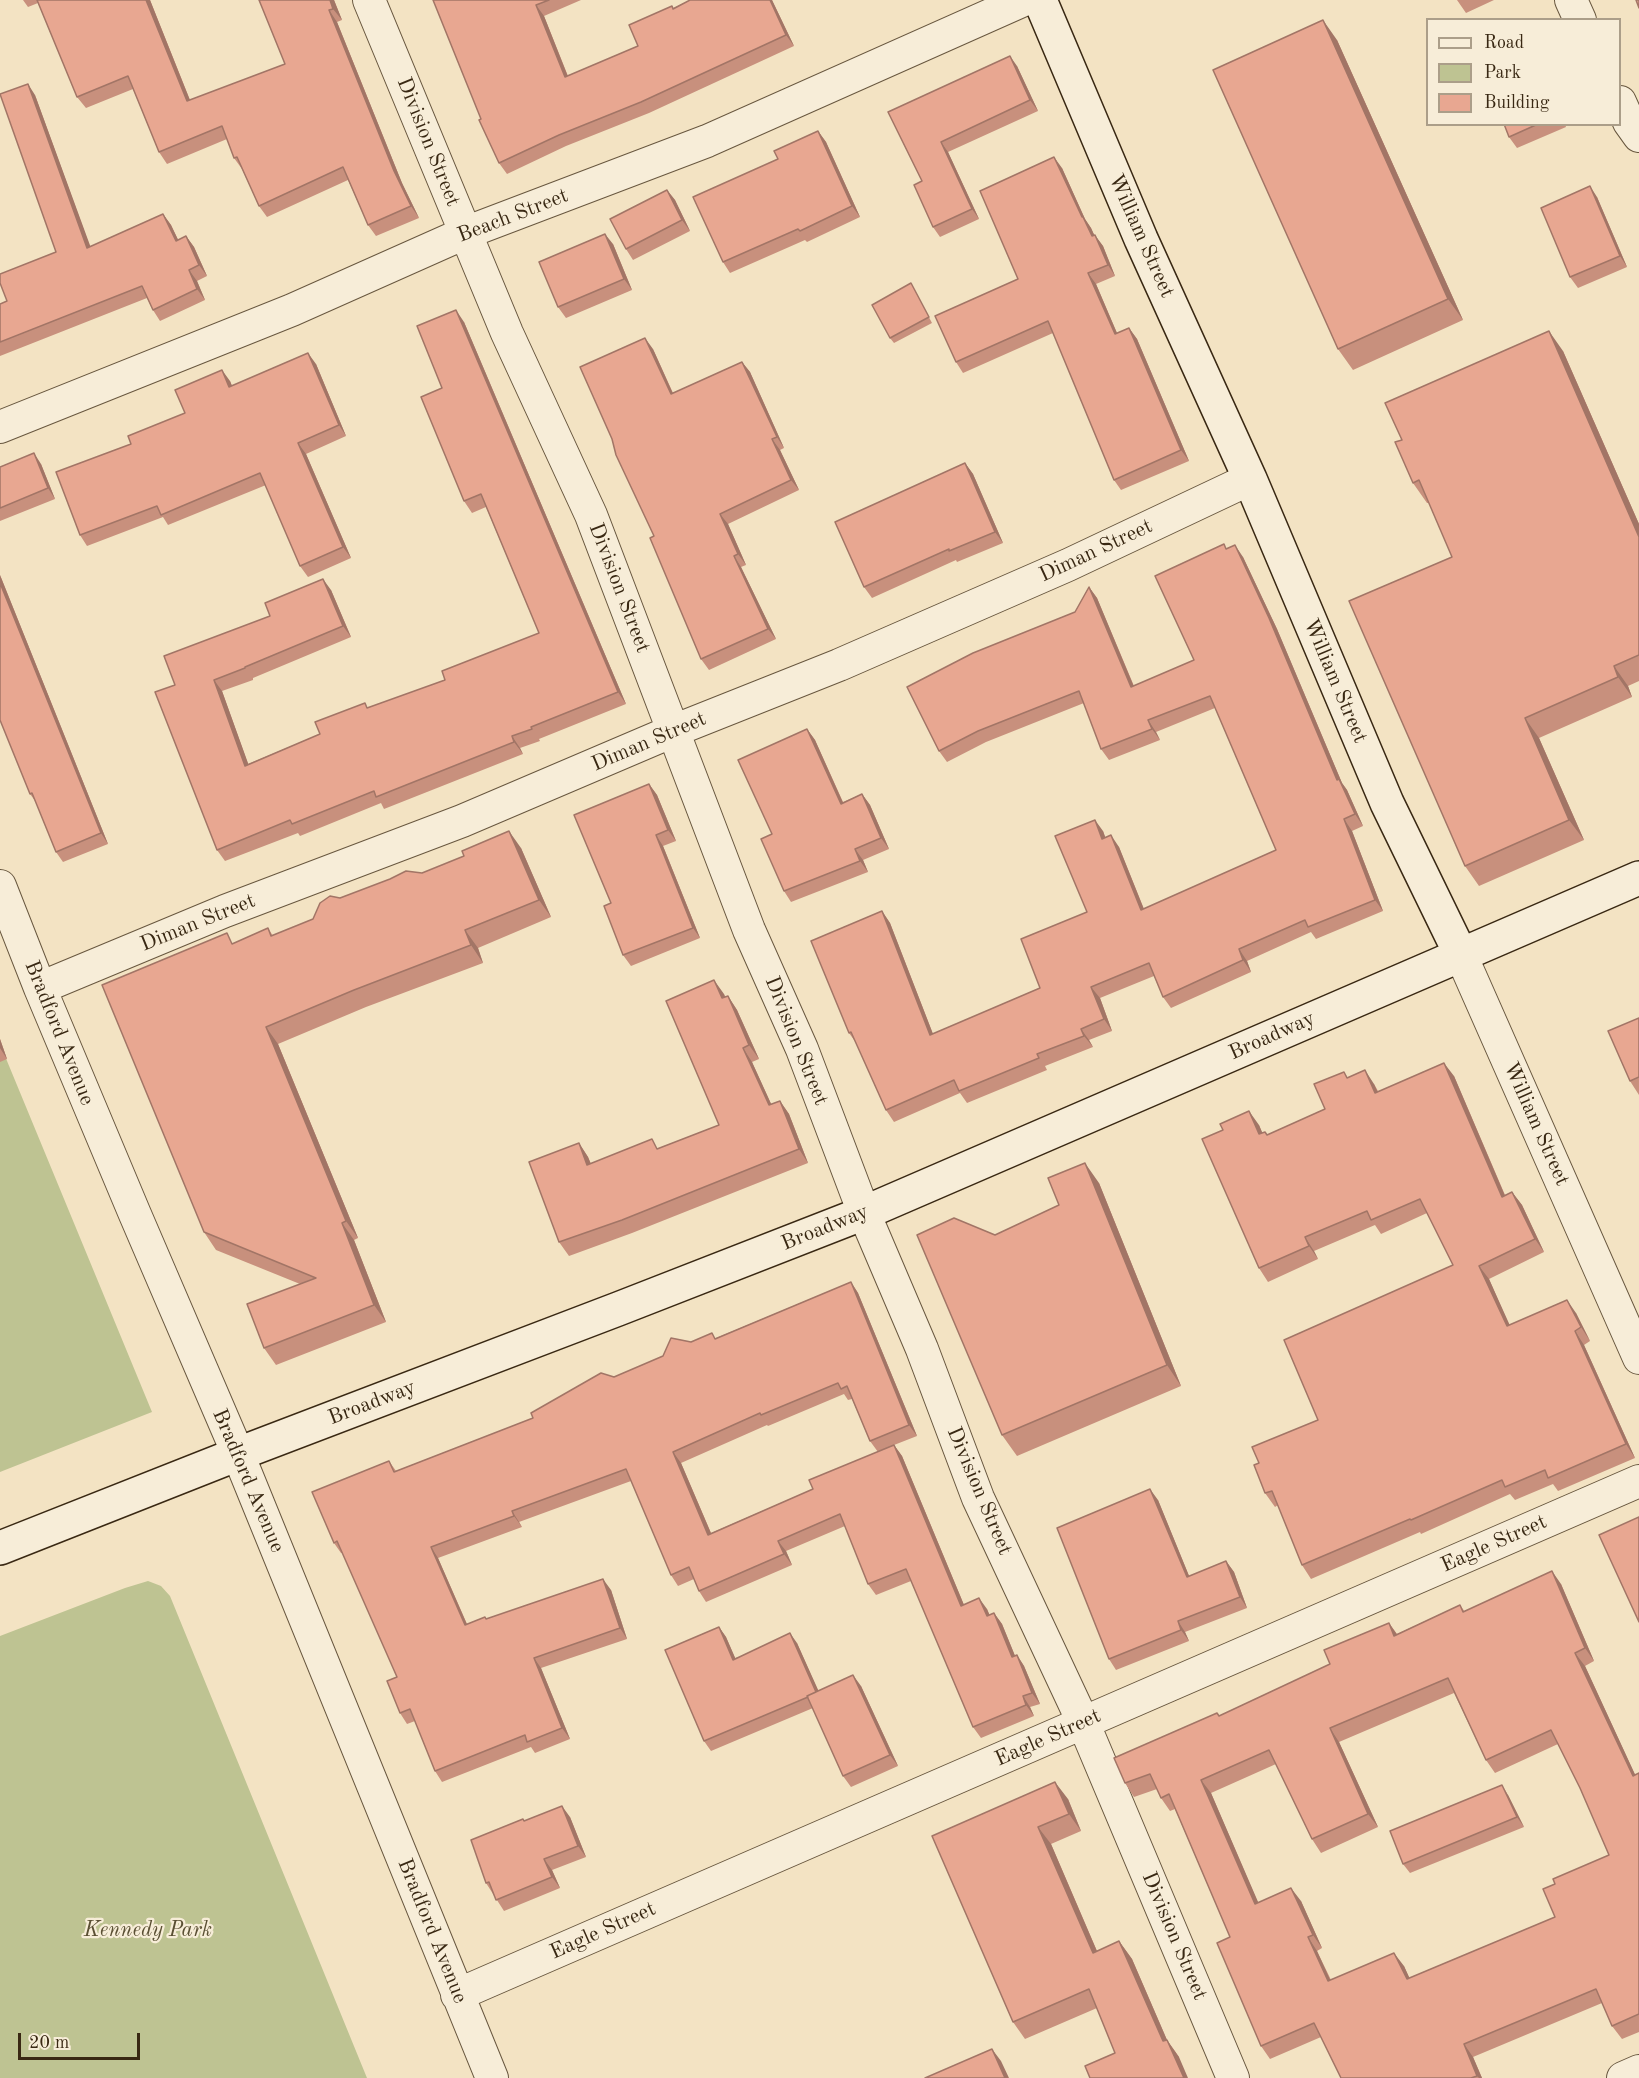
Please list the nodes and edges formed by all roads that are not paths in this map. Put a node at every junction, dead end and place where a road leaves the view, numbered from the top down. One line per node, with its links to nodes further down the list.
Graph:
1 (369, 0): 8 (street, Division Street)
2 (1024, 0): 8 (street, Beach Street)
3 (1041, 0): 10 (main road, William Street)
4 (1571, 0): 5 (street)
5 (1579, 18)
6 (1621, 104): 7 (street)
7 (1639, 136)
8 (465, 233): 9 (street, Beach Street); 11 (street, Division Street)
9 (0, 427)
10 (1250, 479): 11 (street, Diman Street); 14 (main road, William Street)
11 (673, 731): 15 (street, Diman Street); 16 (street, Division Street)
12 (1639, 878): 14 (main road, Broadway)
13 (0, 886): 15 (street, Bradford Avenue)
14 (1461, 955): 16 (main road, Broadway); 17 (street, William Street)
15 (40, 988): 18 (street, Bradford Avenue)
16 (864, 1213): 18 (main road, Broadway); 21 (street, Division Street)
17 (1639, 1358)
18 (238, 1454): 20 (main road, Broadway); 22 (street, Bradford Avenue)
19 (1639, 1481): 21 (street, Eagle Street)
20 (0, 1548)
21 (1083, 1722): 22 (street, Eagle Street); 25 (street, Division Street)
22 (457, 1995): 24 (street, Bradford Avenue)
23 (1639, 2071): 26 (street)
24 (492, 2078)
25 (1233, 2078)
26 (1623, 2078)

